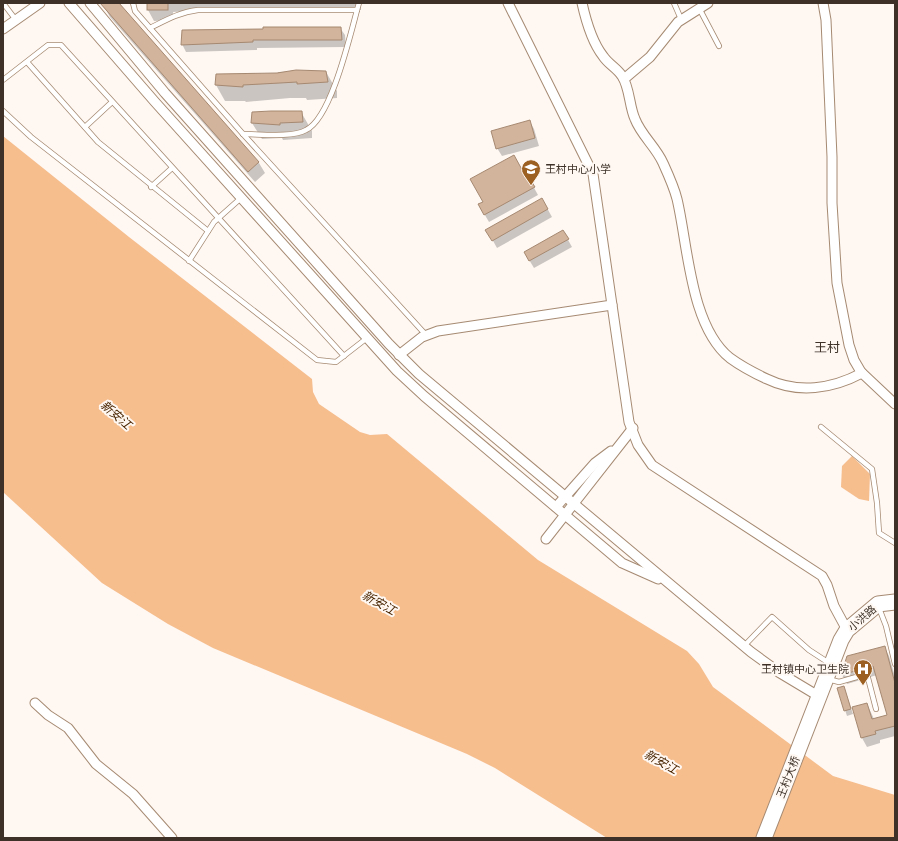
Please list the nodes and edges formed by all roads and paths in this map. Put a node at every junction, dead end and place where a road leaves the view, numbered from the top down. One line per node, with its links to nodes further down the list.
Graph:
1 (3, 3): 15 (lane)
2 (40, 3): 15 (street)
3 (69, 3): 28 (street)
4 (90, 3): 35 (street)
5 (133, 3): 16 (lane)
6 (359, 3): 13 (lane)
7 (508, 3): 32 (street)
8 (582, 3): 20 (street)
9 (674, 3): 14 (lane)
10 (708, 3): 12 (street)
11 (823, 3): 37 (street)
12 (699, 8): 14 (street); 18 (lane)
13 (357, 10): 16 (lane); 25 (lane)
14 (682, 19): 20 (street)
15 (16, 20): 17 (street)
16 (150, 28): 25 (lane)
17 (3, 29)
18 (719, 46)
19 (27, 62): 21 (lane); 22 (lane); 24 (lane)
20 (624, 79): 37 (street)
21 (3, 80)
22 (112, 102): 24 (lane); 26 (lane)
23 (3, 111): 31 (lane)
24 (85, 127): 27 (lane)
25 (243, 134): 33 (lane)
26 (172, 168): 27 (lane); 29 (lane)
27 (151, 187): 30 (lane)
28 (241, 198): 29 (lane); 34 (street)
29 (218, 218): 30 (lane); 36 (lane)
30 (208, 231): 31 (lane)
31 (189, 261): 36 (lane)
32 (612, 305): 33 (street); 40 (street)
33 (426, 335): 35 (street)
34 (367, 338): 36 (lane); 42 (street)
35 (399, 355): 41 (street)
36 (344, 356)
37 (862, 373): 38 (street)
38 (895, 404)
39 (821, 427): 44 (lane)
40 (633, 431): 41 (street); 43 (street); 48 (street)
41 (565, 498): 42 (street); 45 (street)
42 (556, 507): 45 (street)
43 (546, 539)
44 (895, 543)
45 (670, 584): 49 (street)
46 (895, 602): 47 (main road, 小洪路)
47 (878, 604): 48 (main road, 小洪路); 50 (lane)
48 (848, 630): 51 (main road, 小洪路)
49 (744, 646): 51 (lane); 52 (street)
50 (895, 664)
51 (829, 672): 52 (main road, 小洪路); 54 (lane)
52 (820, 697): 55 (main road, 小洪路)
53 (35, 704): 56 (street)
54 (876, 709)
55 (813, 715): 57 (main road, 王村大桥)
56 (172, 838)
57 (764, 838)

